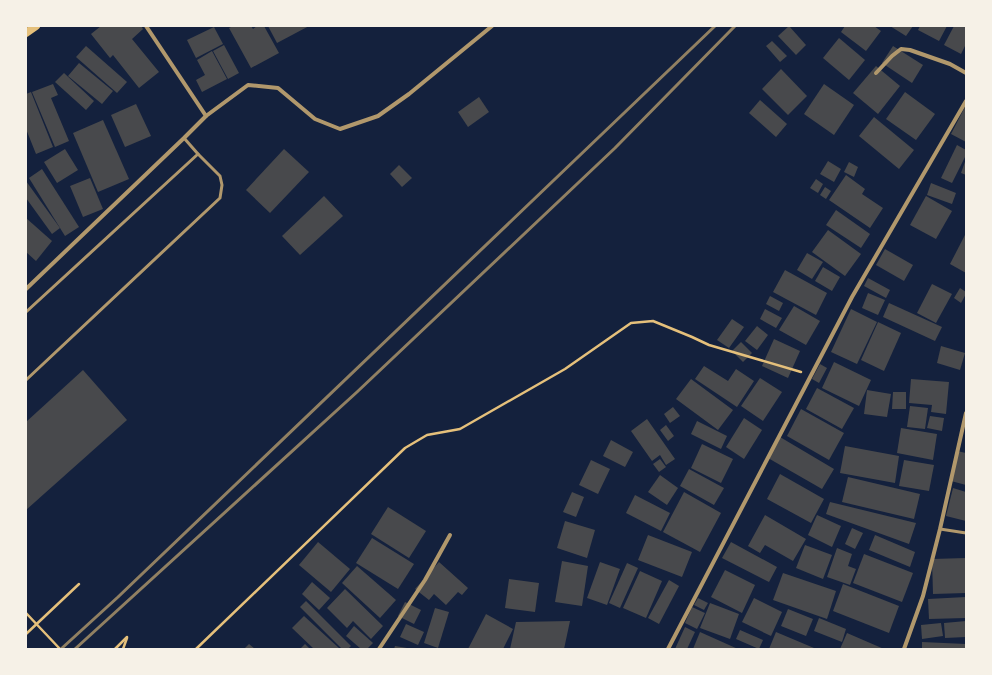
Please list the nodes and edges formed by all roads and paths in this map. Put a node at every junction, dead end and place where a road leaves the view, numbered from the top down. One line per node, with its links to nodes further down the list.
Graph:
1 (36, 26): 4 (main road)
2 (146, 26): 8 (street)
3 (492, 26): 8 (street)
4 (26, 33)
5 (876, 73): 6 (street)
6 (966, 73)
7 (966, 101): 13 (street)
8 (206, 116): 9 (street)
9 (184, 138): 10 (lane); 11 (street)
10 (198, 154): 12 (lane); 14 (lane)
11 (26, 289)
12 (26, 312)
13 (811, 375): 26 (path); 28 (street)
14 (26, 380)
15 (966, 413): 16 (street)
16 (940, 529): 17 (lane); 29 (street)
17 (966, 533)
18 (450, 535): 27 (street)
19 (79, 584): 21 (path)
20 (26, 613): 21 (path)
21 (36, 624): 22 (path); 23 (path)
22 (26, 634)
23 (60, 649)
24 (115, 649): 25 (path)
25 (123, 649)
26 (196, 649)
27 (380, 649)
28 (668, 649)
29 (904, 649)

